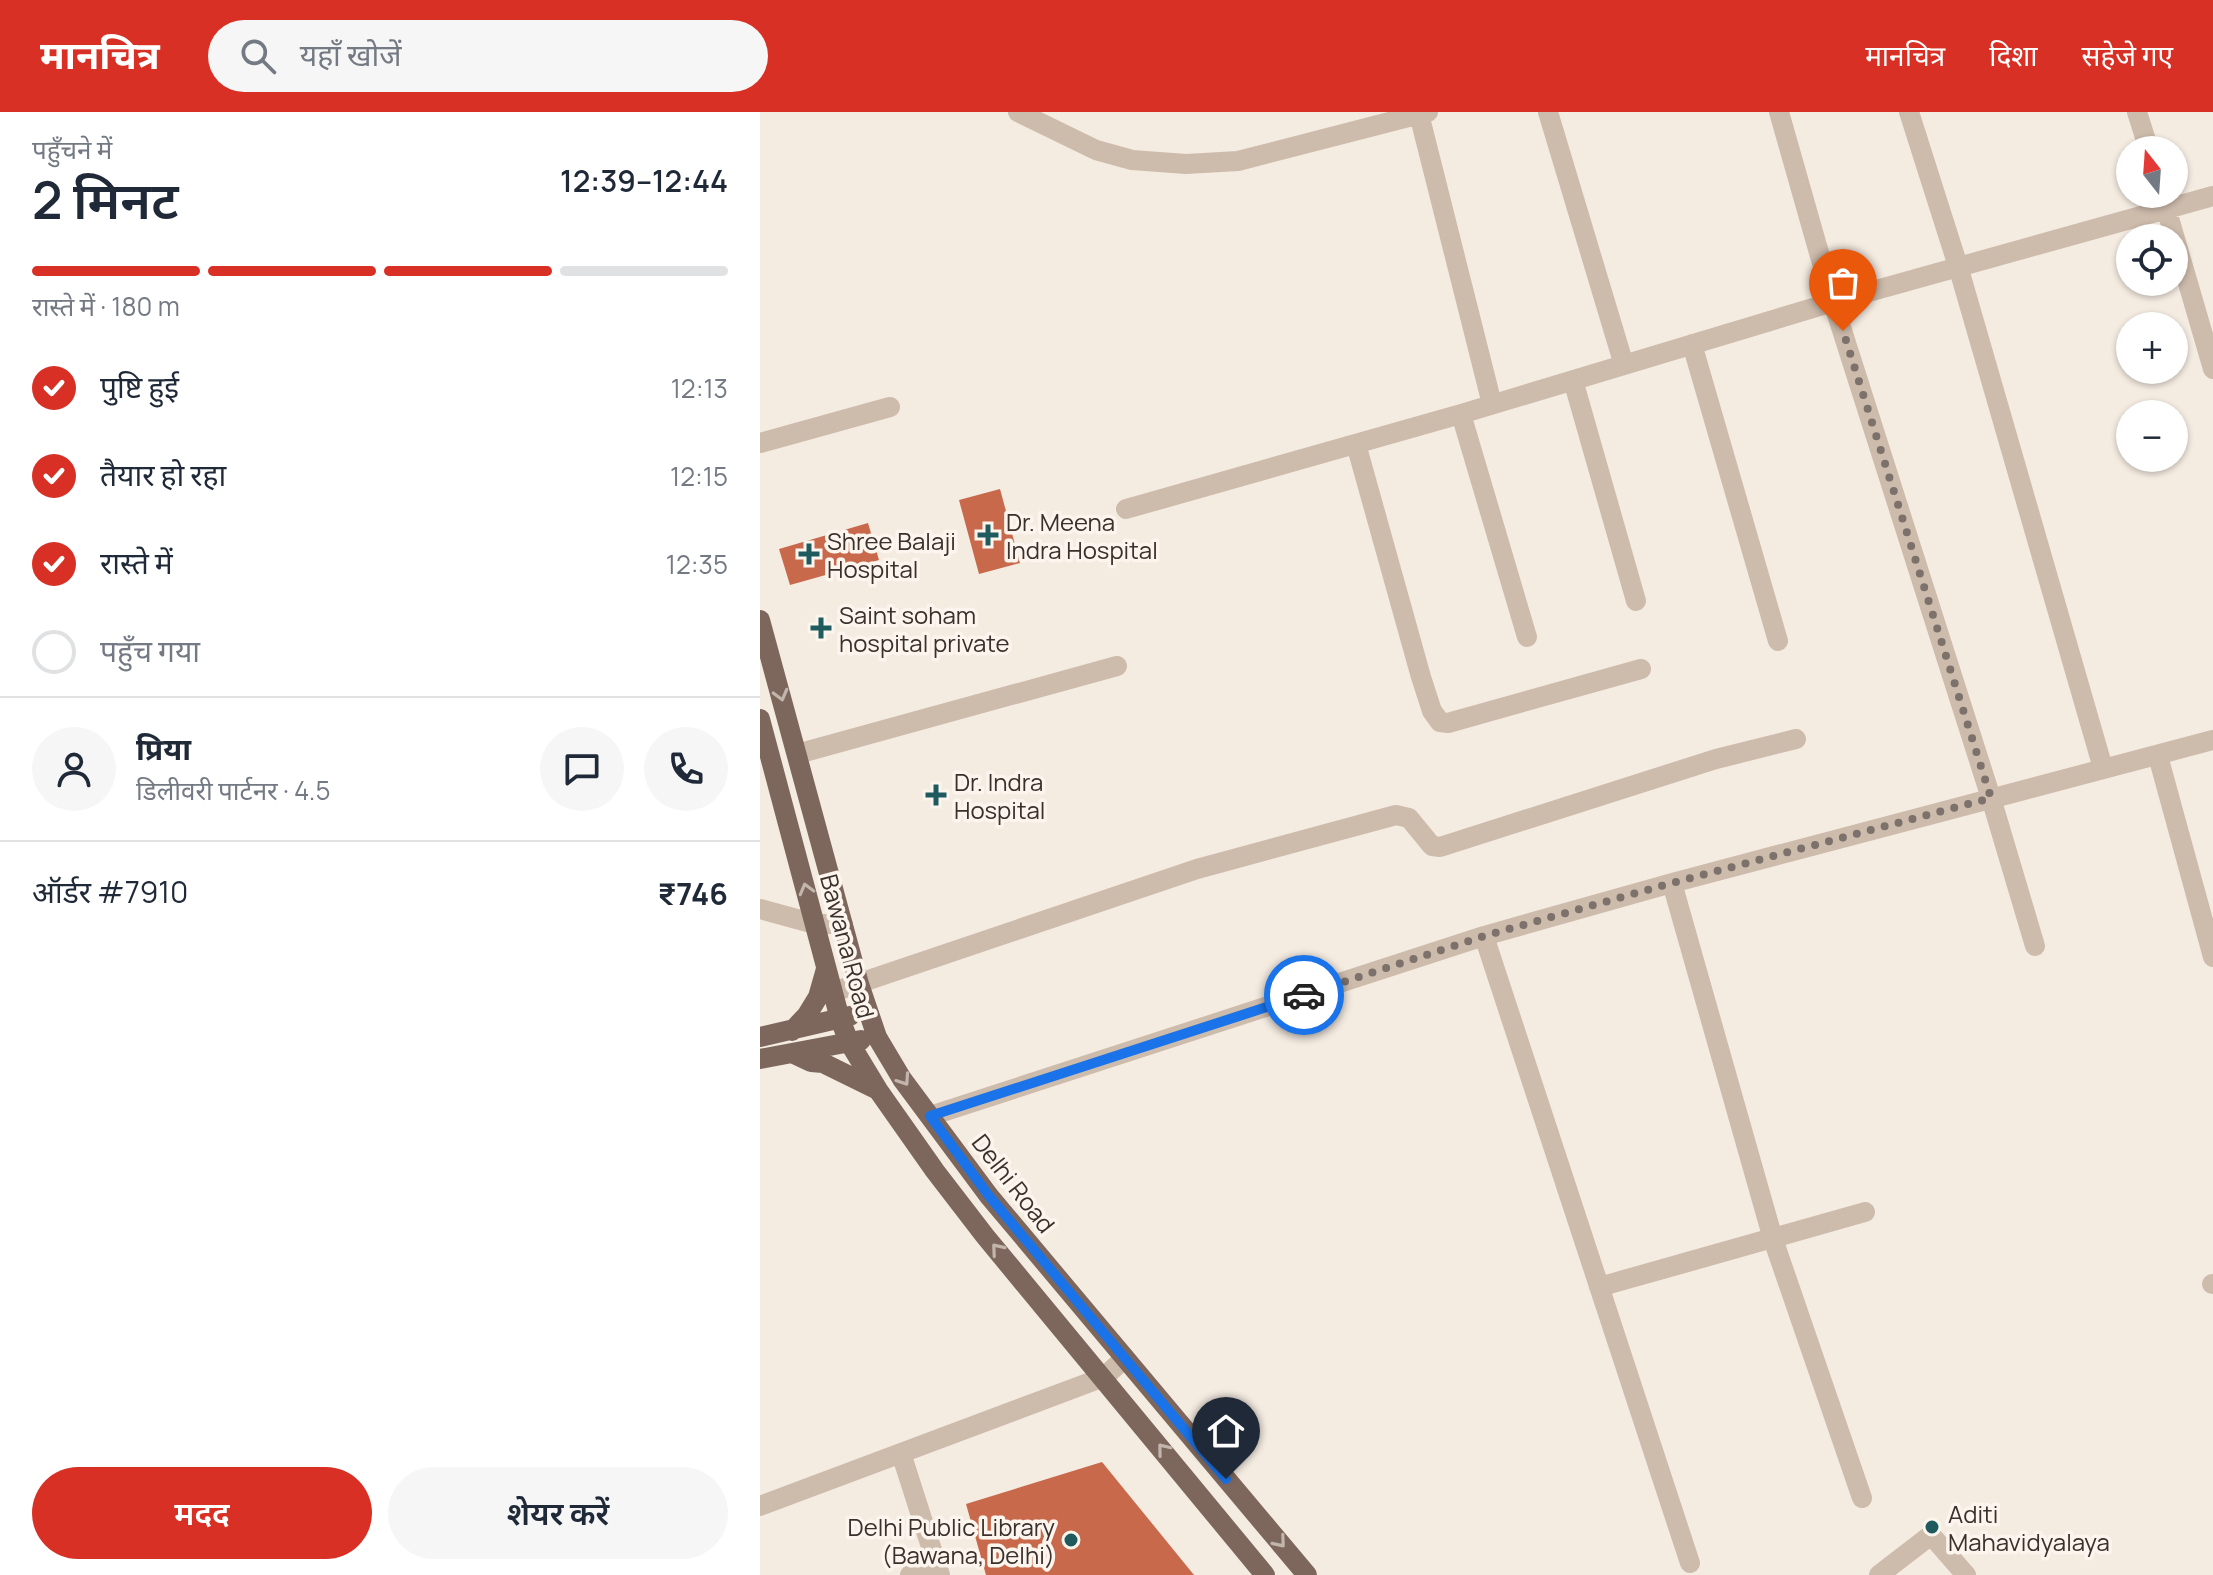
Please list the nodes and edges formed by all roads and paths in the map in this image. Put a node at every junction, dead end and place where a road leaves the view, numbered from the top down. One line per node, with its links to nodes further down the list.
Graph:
1 (1018, 112): 6 (street)
2 (1548, 112): 16 (street)
3 (1779, 112): 13 (street)
4 (1909, 112): 12 (street)
5 (2137, 112): 7 (street)
6 (1423, 113): 19 (street)
7 (2145, 136)
8 (2213, 196): 9 (street)
9 (2188, 199)
10 (2143, 208): 12 (street)
11 (2167, 208): 14 (street)
12 (1958, 266): 13 (street); 36 (street)
13 (1833, 302): 15 (street); 37 (street)
14 (2208, 334): 17 (street)
15 (1692, 344): 16 (street); 28 (street)
16 (1624, 365): 18 (street)
17 (2213, 369)
18 (1573, 380): 19 (street); 25 (street)
19 (1492, 404): 21 (street)
20 (890, 407): 22 (street)
21 (1461, 414): 23 (street); 27 (street)
22 (760, 443)
23 (1356, 444): 24 (street); 30 (street)
24 (1126, 509)
25 (1636, 601)
26 (760, 620): 34 (main road, Delhi Road, one-way to 34)
27 (1527, 637)
28 (1778, 641)
29 (1117, 666): 34 (street)
30 (1641, 669)
31 (760, 719): 40 (main road, Bawana Road, one-way to 31)
32 (1796, 739): 46 (street)
33 (2213, 740): 35 (street)
34 (797, 754): 41 (main road, Delhi Road)
35 (2158, 756): 36 (street); 44 (street)
36 (2103, 768): 37 (street)
37 (1991, 798): 38 (street); 43 (street)
38 (1672, 883): 42 (street); 60 (street)
39 (760, 909): 40 (street)
40 (815, 924): 41 (street); 45 (main road, Bawana Road)
41 (843, 924): 46 (main road, Delhi Road)
42 (1484, 936): 57 (street); 61 (street)
43 (2035, 946)
44 (2213, 957)
45 (827, 967): 47 (main road, Bawana Road); 50 (main road)
46 (859, 984): 47 (street); 48 (main road, Delhi Road)
47 (833, 992): 49 (main road, Bawana Road)
48 (867, 1012): 49 (main road); 52 (main road, Delhi Road)
49 (840, 1019): 50 (main road); 53 (main road, Bawana Road)
50 (792, 1031): 51 (main road)
51 (760, 1037)
52 (877, 1037): 53 (main road); 57 (main road, Delhi Road, one-way to 57)
53 (849, 1042): 54 (main road); 56 (main road, Bawana Road)
54 (793, 1054): 55 (main road); 56 (main road)
55 (760, 1059)
56 (878, 1090): 58 (main road, Bawana Road)
57 (930, 1116): 58 (main road); 62 (main road, Delhi Road)
58 (907, 1129): 63 (main road, Bawana Road, one-way to 58)
59 (1865, 1212): 60 (street)
60 (1773, 1239): 61 (street); 65 (street)
61 (1599, 1287): 67 (street)
62 (1125, 1358): 63 (street); 71 (main road, Delhi Road, one-way to 71)
63 (1104, 1377): 64 (street); 70 (main road, Bawana Road, one-way to 63)
64 (901, 1453): 66 (street); 68 (street)
65 (1862, 1498)
66 (760, 1506)
67 (1690, 1563)
68 (939, 1570): 69 (street)
69 (910, 1575)
70 (1265, 1575)
71 (1307, 1575)
72 (1879, 1575): 73 (street)
73 (1966, 1575)

